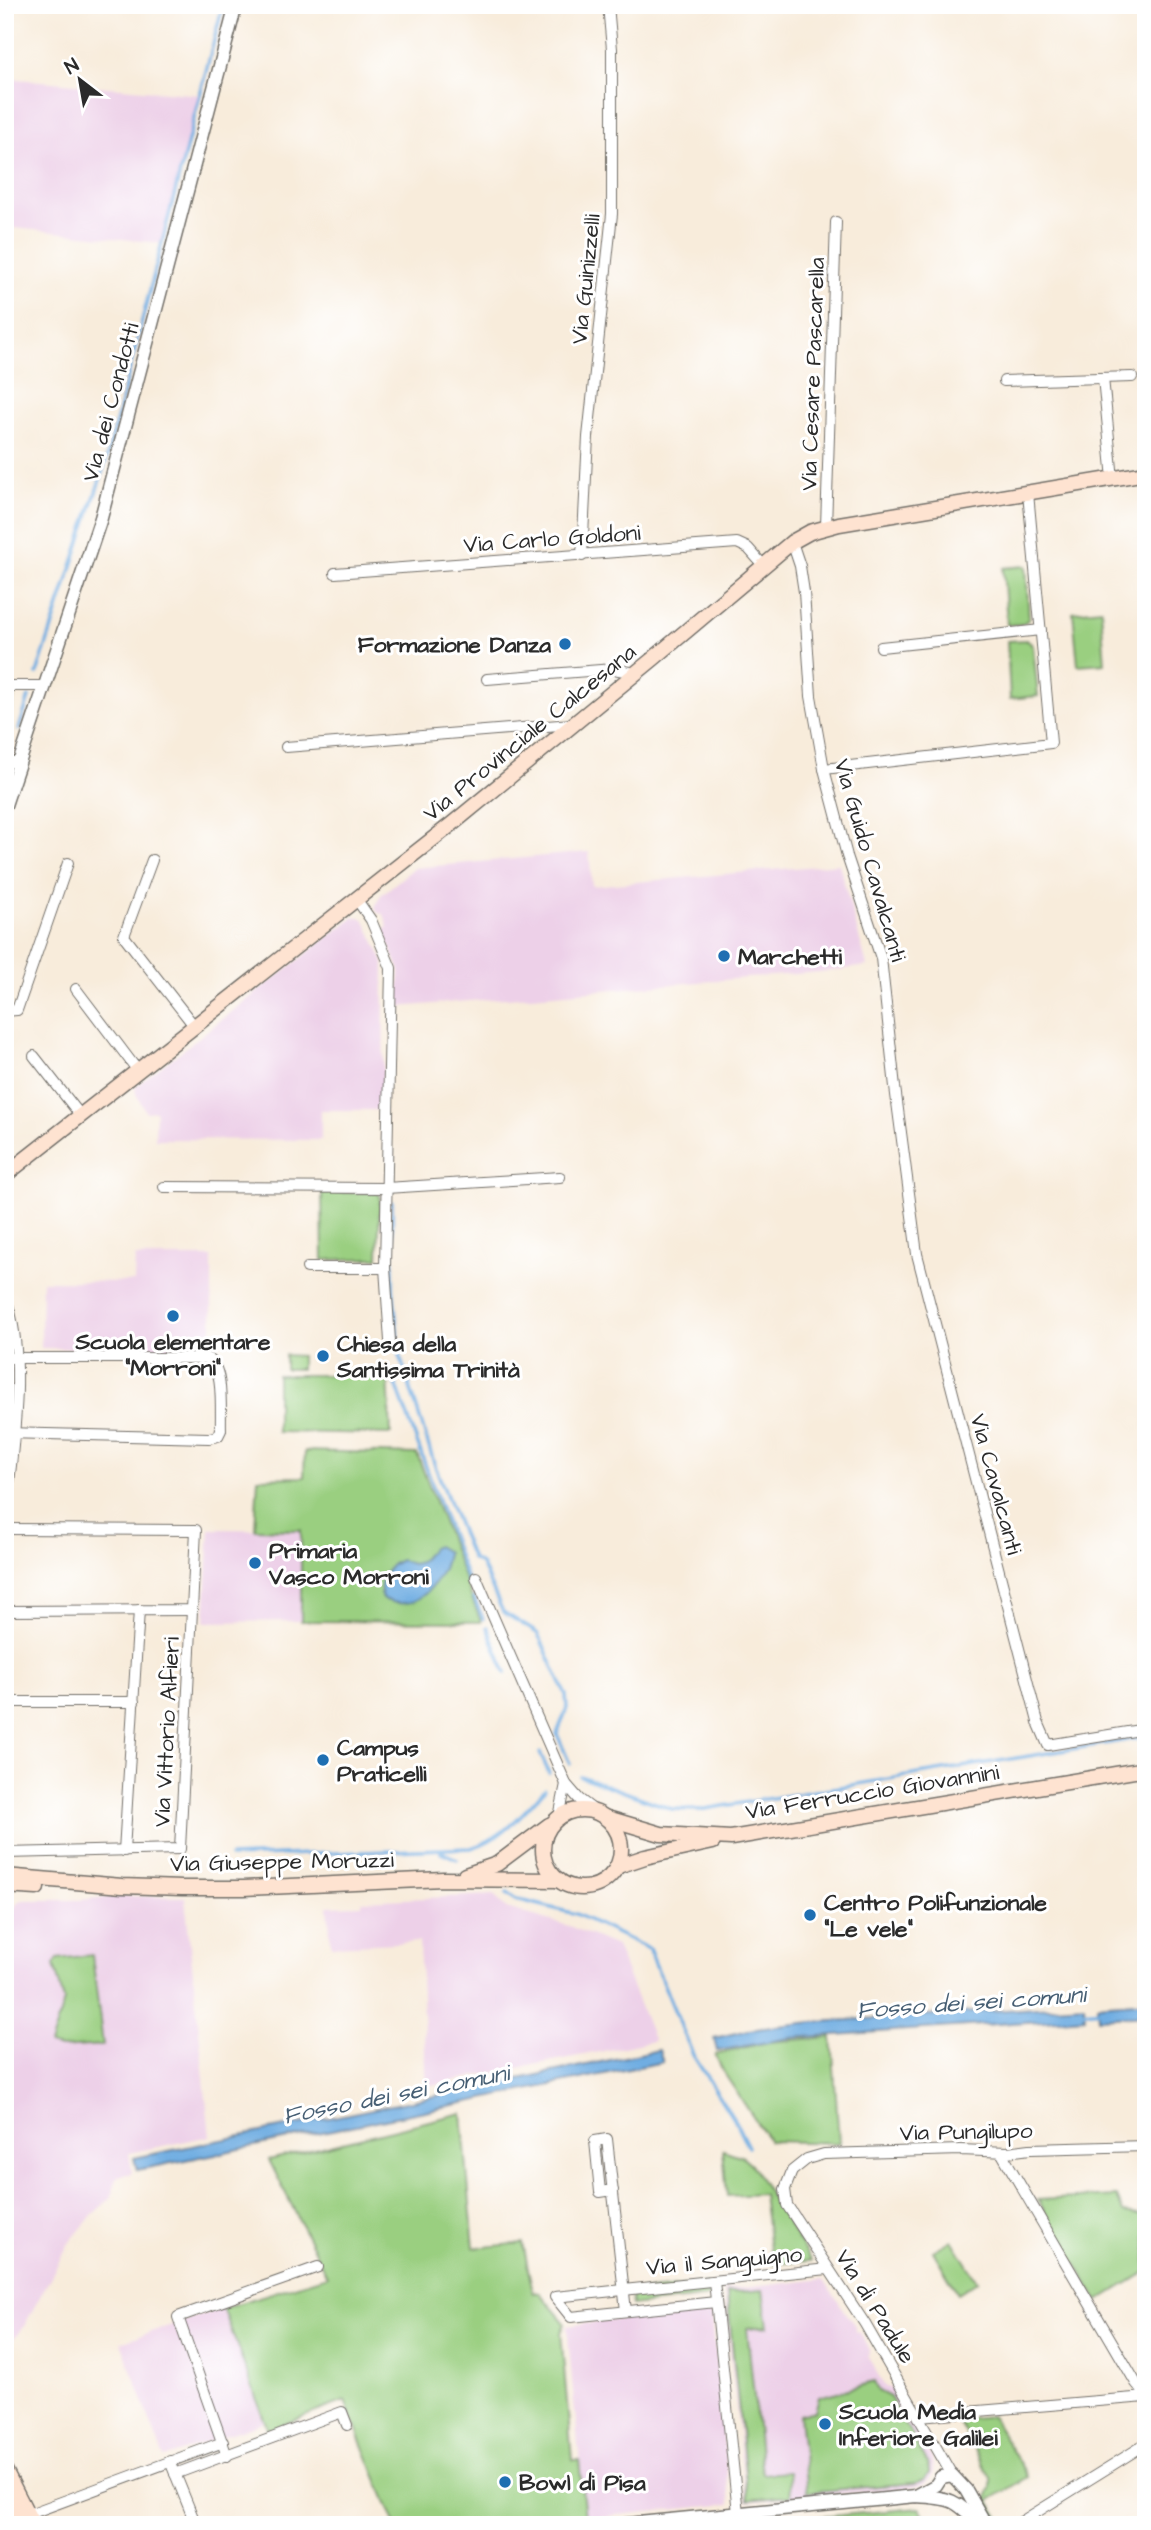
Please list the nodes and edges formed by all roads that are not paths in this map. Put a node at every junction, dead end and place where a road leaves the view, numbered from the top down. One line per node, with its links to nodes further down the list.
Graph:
1 (236, 5): 20 (street, Via dei Condotti)
2 (608, 5): 12 (street, Via Guinizzelli)
3 (836, 222): 10 (street, Via Cesare Pascarella)
4 (1132, 377): 5 (street)
5 (1103, 378): 6 (street); 8 (street)
6 (1004, 381)
7 (1146, 473): 8 (main road, Via Provinciale Calcesana)
8 (1113, 478): 9 (main road, Via Provinciale Calcesana)
9 (1028, 494): 10 (main road, Via Provinciale Calcesana); 15 (street)
10 (827, 527): 11 (main road, Via Provinciale Calcesana)
11 (792, 542): 13 (main road, Via Provinciale Calcesana); 25 (street, Via Guido Cavalcanti)
12 (582, 556): 13 (street, Via Carlo Goldoni); 14 (street, Via Carlo Goldoni)
13 (763, 565): 17 (main road, Via Provinciale Calcesana)
14 (335, 573)
15 (1041, 631): 16 (street); 25 (street)
16 (881, 647)
17 (636, 673): 18 (street); 21 (main road, Via Provinciale Calcesana)
18 (487, 679)
19 (5, 686): 20 (street)
20 (45, 686): 24 (street, Via dei Condotti)
21 (576, 723): 22 (street); 29 (main road, Via Provinciale Calcesana)
22 (286, 747)
23 (5, 762): 24 (street)
24 (20, 762): 26 (street, Via dei Condotti)
25 (824, 769): 40 (street, Via Guido Cavalcanti)
26 (5, 805)
27 (152, 860): 32 (street)
28 (68, 863): 31 (street)
29 (357, 900): 32 (main road, Via Provinciale Calcesana); 39 (street)
30 (75, 989): 34 (street)
31 (5, 1011)
32 (195, 1027): 34 (main road, Via Provinciale Calcesana)
33 (34, 1056): 35 (street)
34 (138, 1071): 35 (main road, Via Provinciale Calcesana)
35 (81, 1116): 36 (main road, Via Provinciale Calcesana)
36 (5, 1175)
37 (560, 1177): 39 (street)
38 (164, 1187): 39 (street)
39 (386, 1188): 42 (street)
40 (913, 1232): 56 (street, Via Cavalcanti)
41 (307, 1268): 42 (street)
42 (385, 1268): 44 (street)
43 (5, 1296): 46 (street)
44 (390, 1341)
45 (5, 1358): 46 (street)
46 (18, 1359): 47 (street); 47 (street)
47 (9, 1433): 48 (street)
48 (5, 1521)
49 (5, 1528): 52 (street)
50 (476, 1577): 58 (street)
51 (139, 1610): 52 (street); 53 (street); 55 (street)
52 (192, 1610): 62 (street, Via Vittorio Alfieri)
53 (5, 1611)
54 (5, 1702): 55 (street)
55 (134, 1702): 62 (street)
56 (1146, 1729)
57 (1146, 1769): 61 (main road, Via Ferruccio Giovannini)
58 (566, 1784): 59 (street); 60 (street)
59 (602, 1815): 60 (main road); 61 (main road, Via Ferruccio Giovannini); 64 (main road)
60 (557, 1819): 66 (main road, Via Giuseppe Moruzzi); 67 (main road)
61 (732, 1838): 64 (main road)
62 (124, 1851): 63 (street, Via Vittorio Alfieri)
63 (5, 1853)
64 (618, 1866): 67 (main road)
65 (5, 1876): 69 (main road, Via Giuseppe Moruzzi)
66 (443, 1879): 67 (main road, Via Giuseppe Moruzzi); 69 (main road, Via Giuseppe Moruzzi)
67 (559, 1881)
68 (5, 1886): 69 (main road, Via Giuseppe Moruzzi)
69 (122, 1886)
70 (1146, 2146): 71 (street, Via Pungilupo)
71 (1001, 2152): 72 (street, Via Pungilupo); 80 (street)
72 (792, 2171): 75 (street, Via di Padule)
73 (613, 2190): 73 (street, Via il Sanguigno); 77 (street, Via il Sanguigno)
74 (318, 2267): 83 (street)
75 (828, 2269): 76 (street, Via il Sanguigno); 81 (street, Via di Padule)
76 (713, 2281): 77 (street, Via il Sanguigno); 78 (street)
77 (624, 2289): 79 (street, Via il Sanguigno); 79 (street, Via il Sanguigno)
78 (716, 2302): 79 (street, Via il Sanguigno); 93 (street)
79 (626, 2311)
80 (1146, 2396): 81 (street)
81 (919, 2416): 89 (street, Via di Padule)
82 (347, 2425): 85 (street)
83 (223, 2442): 85 (street); 86 (street)
84 (1146, 2444): 99 (street)
85 (227, 2456): 88 (street)
86 (170, 2461): 88 (street); 94 (street)
87 (5, 2470): 94 (main road)
88 (175, 2474): 95 (street)
89 (947, 2480): 90 (street); 92 (street); 92 (street); 98 (street)
90 (916, 2496): 92 (street); 93 (street)
91 (5, 2497): 94 (main road)
92 (947, 2499): 97 (street)
93 (738, 2513): 96 (street)
94 (27, 2521)
95 (196, 2525)
96 (618, 2525)
97 (980, 2525)
98 (986, 2525)
99 (1016, 2525)

